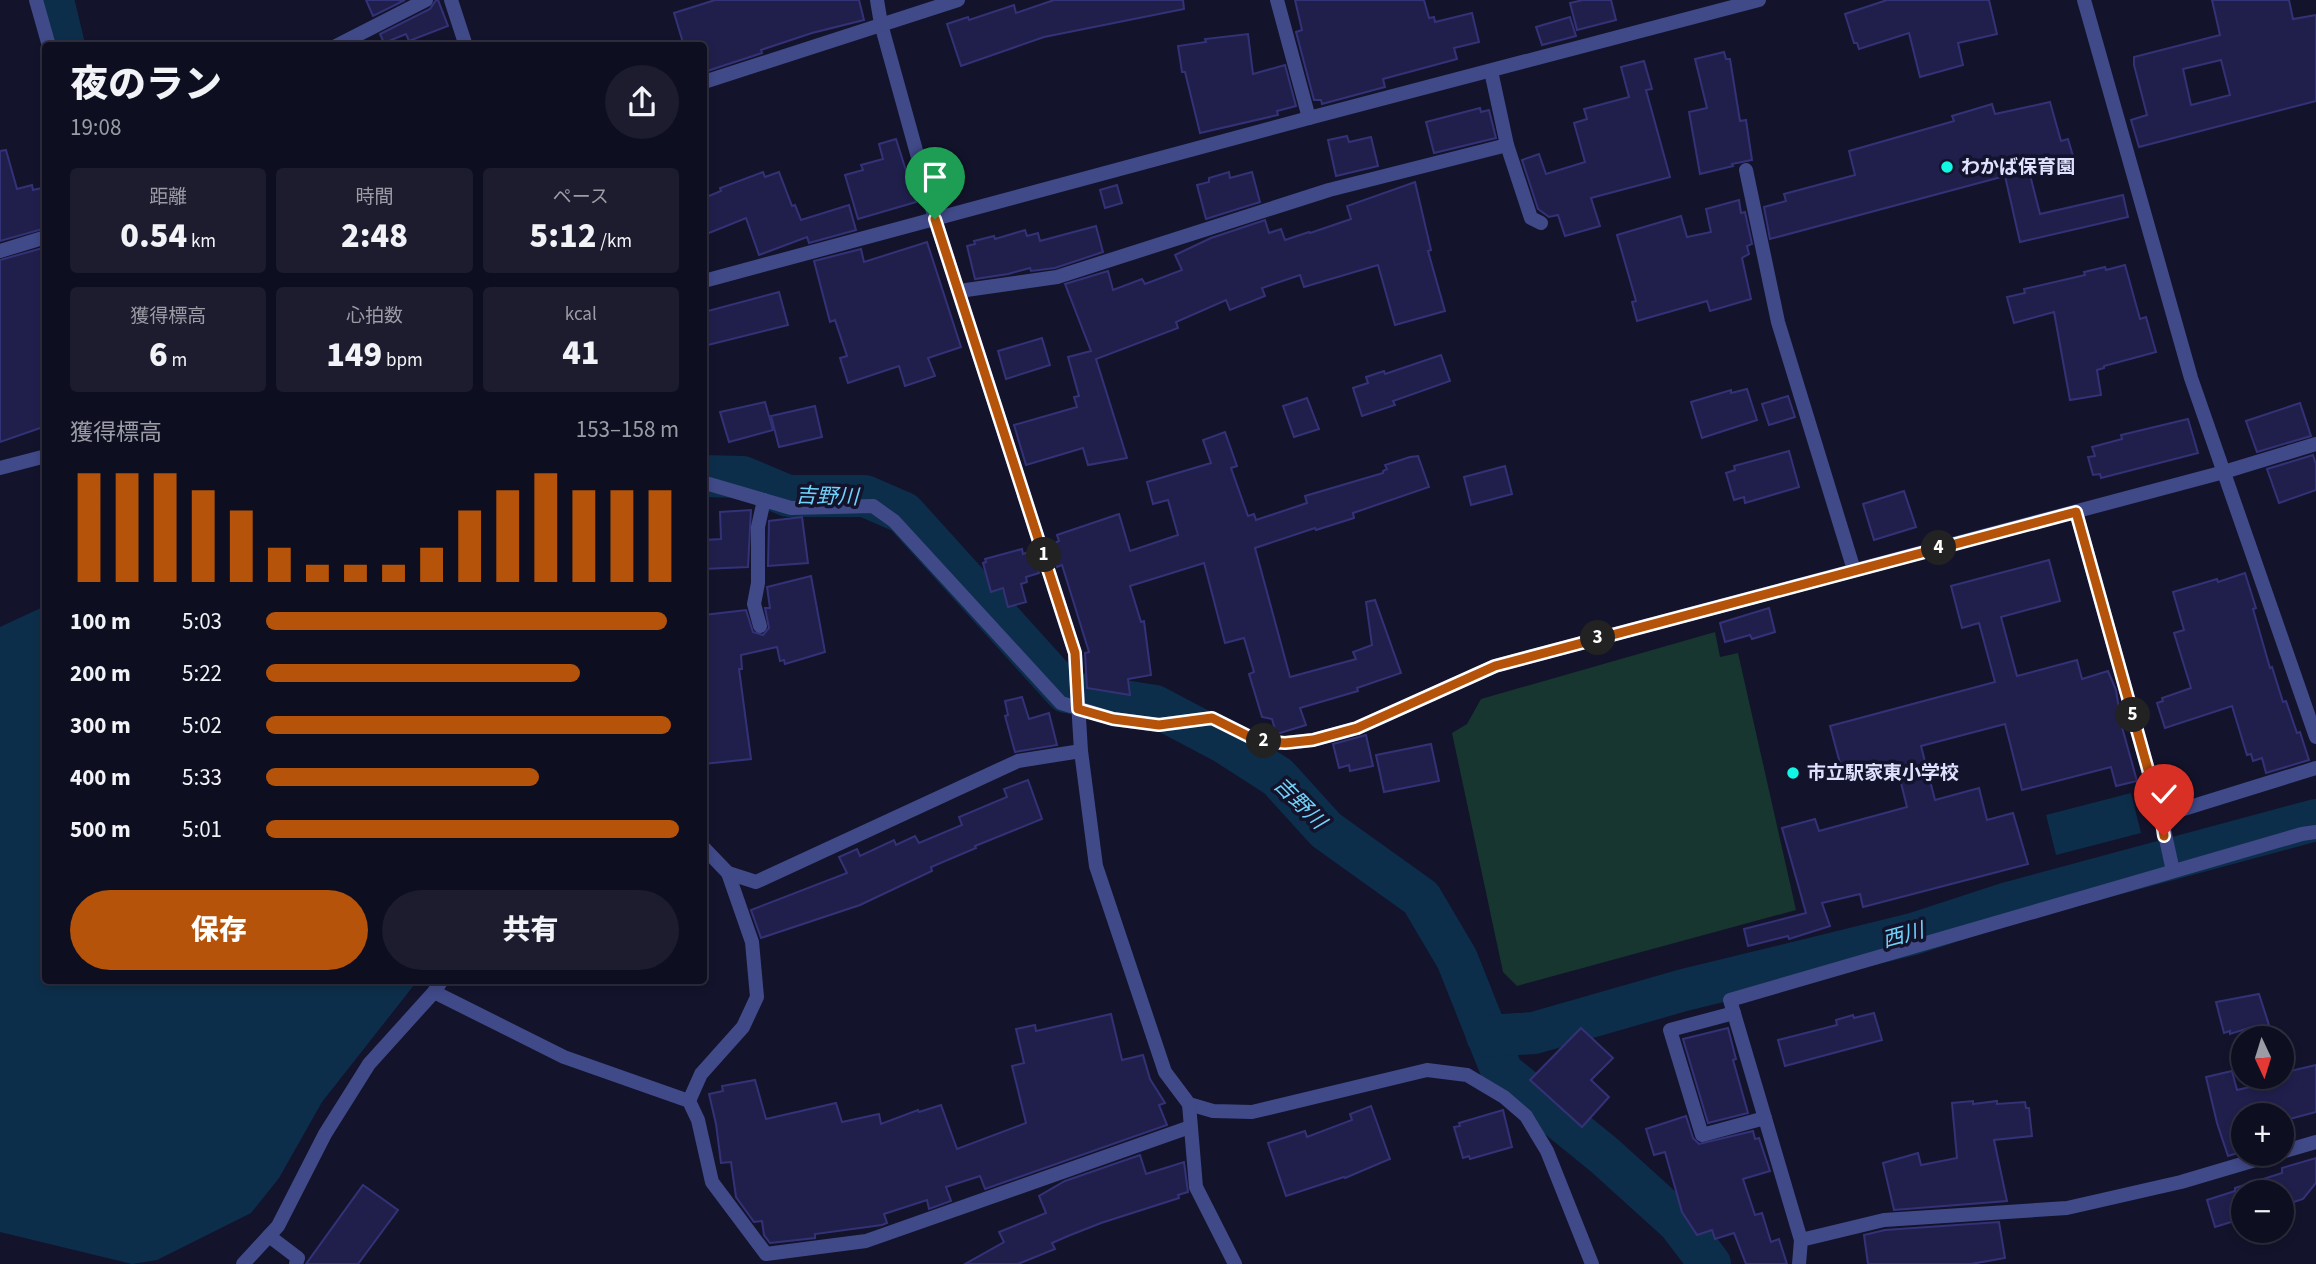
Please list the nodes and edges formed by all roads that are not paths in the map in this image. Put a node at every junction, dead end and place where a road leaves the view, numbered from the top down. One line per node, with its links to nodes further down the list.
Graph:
1 (36, 0): 10 (street)
2 (426, 0): 11 (street)
3 (452, 0): 12 (street)
4 (877, 0): 9 (street)
5 (958, 0): 9 (street)
6 (1277, 0): 15 (street)
7 (1759, 0): 13 (street)
8 (2084, 0): 27 (street)
9 (881, 24): 14 (street); 18 (street)
10 (47, 42)
11 (344, 42)
12 (465, 42)
13 (1491, 71): 15 (street); 16 (street)
14 (707, 81)
15 (1309, 118): 18 (street)
16 (1507, 145): 19 (street); 23 (street)
17 (1746, 170): 31 (street)
18 (935, 219): 22 (street); 23 (street)
19 (1541, 223)
20 (42, 238): 21 (street)
21 (0, 251)
22 (707, 280)
23 (959, 291): 33 (street)
24 (2316, 444): 27 (street)
25 (42, 457): 26 (street)
26 (0, 468)
27 (2224, 472): 30 (street); 34 (street)
28 (707, 485): 29 (street)
29 (764, 500): 32 (street); 33 (street)
30 (2076, 512): 31 (street); 37 (street)
31 (1854, 570): 33 (street)
32 (760, 626)
33 (1078, 709): 35 (street)
34 (2316, 737)
35 (1081, 751): 41 (street); 45 (street)
36 (2316, 768): 37 (street)
37 (2161, 816): 40 (street)
38 (2316, 832): 40 (street)
39 (707, 851): 41 (street)
40 (2173, 871): 43 (street)
41 (728, 873): 44 (street)
42 (438, 986): 44 (street); 51 (street)
43 (1734, 1013): 46 (street); 46 (street)
44 (689, 1101): 47 (street)
45 (1189, 1104): 47 (street); 56 (street)
46 (1765, 1118): 52 (street)
47 (1191, 1127): 55 (street)
48 (2316, 1142): 49 (street)
49 (2294, 1149)
50 (2236, 1166): 52 (street)
51 (269, 1236): 53 (street); 54 (street)
52 (1801, 1240): 57 (street)
53 (243, 1264)
54 (296, 1264)
55 (1235, 1264)
56 (1592, 1264)
57 (1799, 1264)

